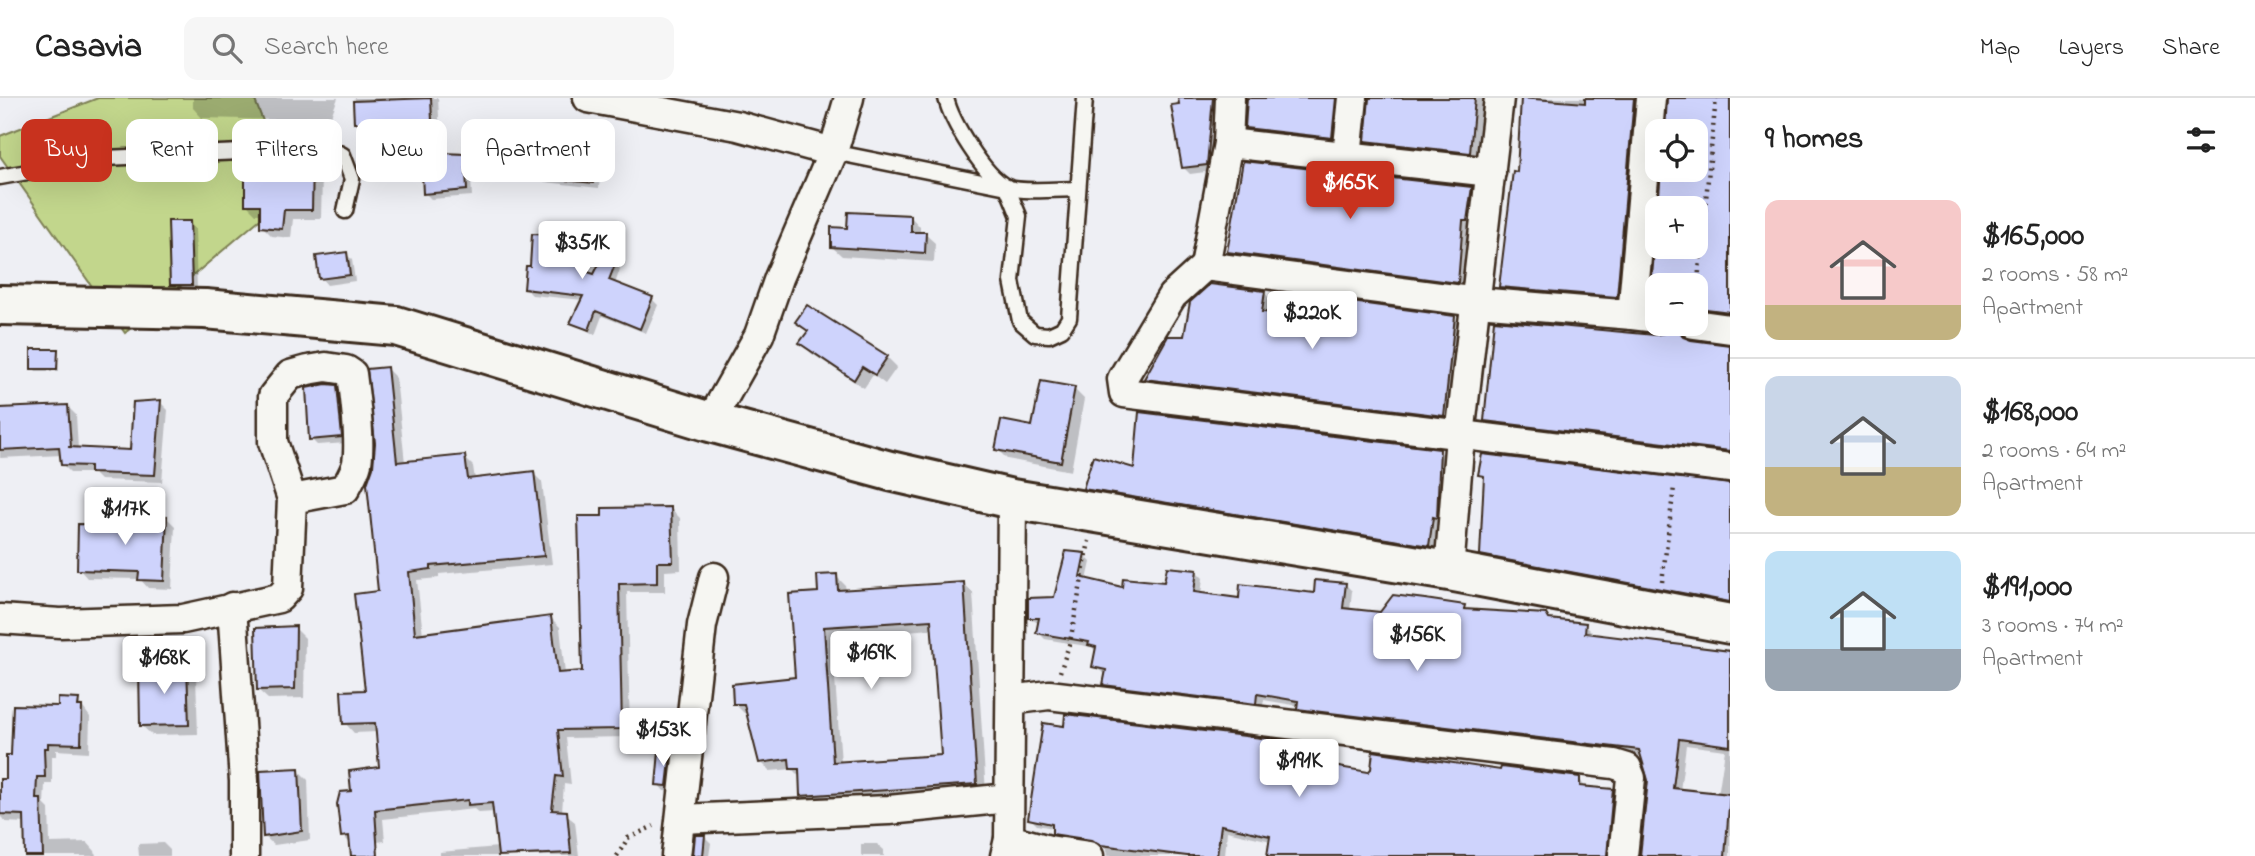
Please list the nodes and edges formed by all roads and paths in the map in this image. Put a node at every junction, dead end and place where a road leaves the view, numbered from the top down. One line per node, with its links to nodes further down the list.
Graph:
1 (588, 98): 11 (street)
2 (849, 98): 11 (street)
3 (946, 98): 15 (lane)
4 (1085, 98): 16 (lane)
5 (1230, 98): 10 (street)
6 (1353, 98): 12 (street)
7 (1499, 98): 13 (street)
8 (1651, 98): 22 (street)
9 (1716, 98): 19 (path)
10 (1227, 143): 12 (street); 18 (street)
11 (832, 152): 15 (lane); 25 (street)
12 (1347, 156): 13 (street)
13 (1491, 172): 20 (street)
14 (0, 177): 17 (lane)
15 (1007, 187): 16 (lane); 16 (lane)
16 (1078, 190)
17 (345, 211)
18 (1205, 265): 20 (street); 26 (street)
19 (1699, 273)
20 (1477, 302): 22 (street); 26 (street)
21 (0, 305): 25 (main road)
22 (1644, 316)
23 (1708, 326): 24 (street)
24 (1730, 329)
25 (710, 422): 30 (main road)
26 (1460, 436): 27 (street); 32 (street)
27 (1678, 462): 28 (street); 35 (path)
28 (1730, 468)
29 (292, 499): 29 (street); 34 (street)
30 (1012, 499): 31 (main road); 39 (street)
31 (1094, 512): 32 (main road); 38 (path)
32 (1449, 571): 35 (main road)
33 (714, 577): 41 (street)
34 (232, 607): 36 (street); 43 (street)
35 (1654, 610): 37 (main road)
36 (0, 619)
37 (1730, 624)
38 (1049, 695): 39 (street); 47 (street)
39 (1012, 700): 40 (street)
40 (1009, 798): 41 (street); 42 (street)
41 (681, 819): 44 (path); 45 (street)
42 (1007, 848): 46 (street)
43 (244, 856)
44 (617, 856)
45 (676, 856)
46 (1089, 856)
47 (1623, 856)

